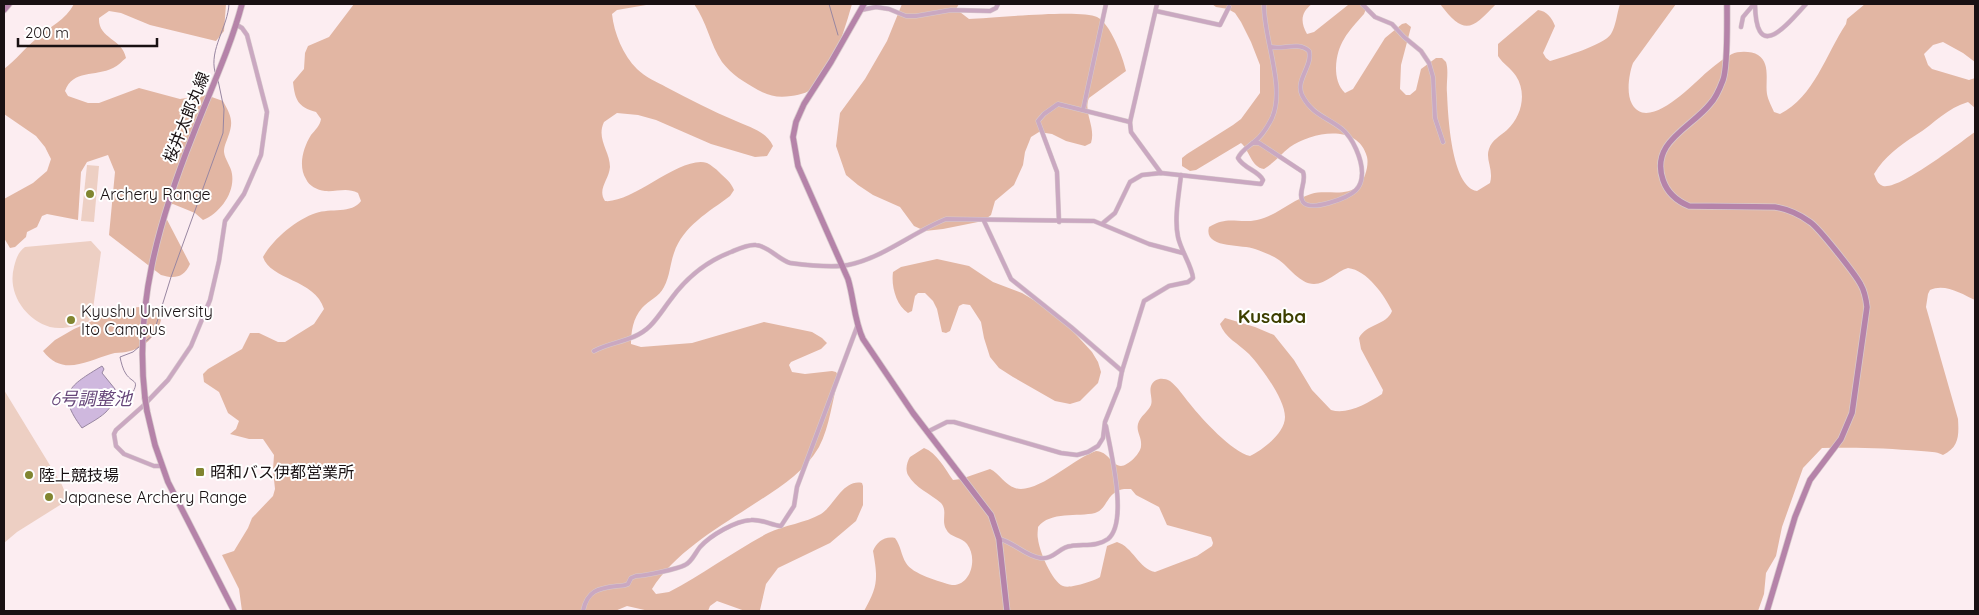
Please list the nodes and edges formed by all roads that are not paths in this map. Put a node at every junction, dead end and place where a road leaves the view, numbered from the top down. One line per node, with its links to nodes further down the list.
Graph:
1 (9, 4): 13 (street)
2 (242, 4): 15 (street, 桜井太郎丸線)
3 (998, 4): 11 (street)
4 (1106, 4): 18 (street)
5 (1157, 4): 14 (street)
6 (1264, 4): 17 (street)
7 (1362, 4): 20 (street)
8 (1727, 4): 39 (street)
9 (1755, 4): 10 (street); 16 (street)
10 (1806, 4)
11 (862, 7): 28 (street)
12 (1229, 8): 14 (street)
13 (4, 10)
14 (1156, 11): 19 (street)
15 (237, 25): 34 (street, 桜井太郎丸線, bridge); 34 (street)
16 (1741, 27)
17 (1270, 47): 21 (street); 21 (street)
18 (1083, 110): 19 (street); 25 (street)
19 (1130, 122): 22 (street)
20 (1443, 142)
21 (1253, 143): 23 (street)
22 (1161, 173): 23 (street); 26 (street)
23 (1181, 175): 27 (street)
24 (984, 221): 25 (street); 28 (street); 31 (street)
25 (1059, 222): 26 (street)
26 (1103, 223): 27 (street)
27 (1182, 253): 31 (street)
28 (842, 265): 29 (street); 30 (street)
29 (857, 327): 33 (street); 37 (street)
30 (594, 351)
31 (1122, 371): 32 (street)
32 (1105, 422): 33 (street); 35 (street)
33 (927, 432): 35 (street)
34 (162, 466): 36 (street, 桜井太郎丸線)
35 (999, 539): 38 (street)
36 (233, 611)
37 (583, 611)
38 (1007, 611)
39 (1767, 611)

